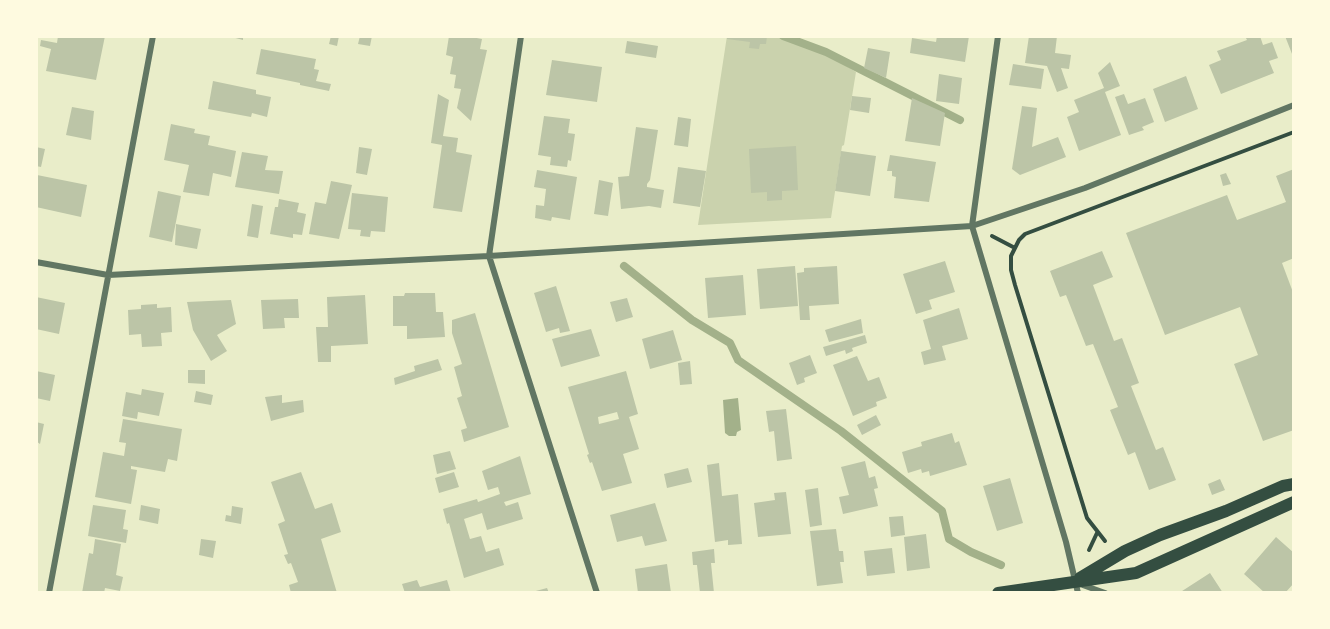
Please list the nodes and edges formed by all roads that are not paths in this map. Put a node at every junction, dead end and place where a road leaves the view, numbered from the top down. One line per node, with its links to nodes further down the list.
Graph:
1 (153, 36): 8 (street)
2 (521, 36): 6 (street)
3 (998, 36): 5 (street)
4 (1294, 105): 5 (street)
5 (972, 226): 6 (street); 11 (street)
6 (489, 256): 8 (street); 14 (street)
7 (36, 262): 8 (street)
8 (108, 274): 13 (street)
9 (1294, 484): 11 (main road)
10 (1294, 502): 11 (main road)
11 (1076, 587): 12 (main road); 16 (street)
12 (1028, 591): 15 (main road)
13 (49, 593)
14 (597, 593)
15 (998, 593)
16 (1105, 593)

